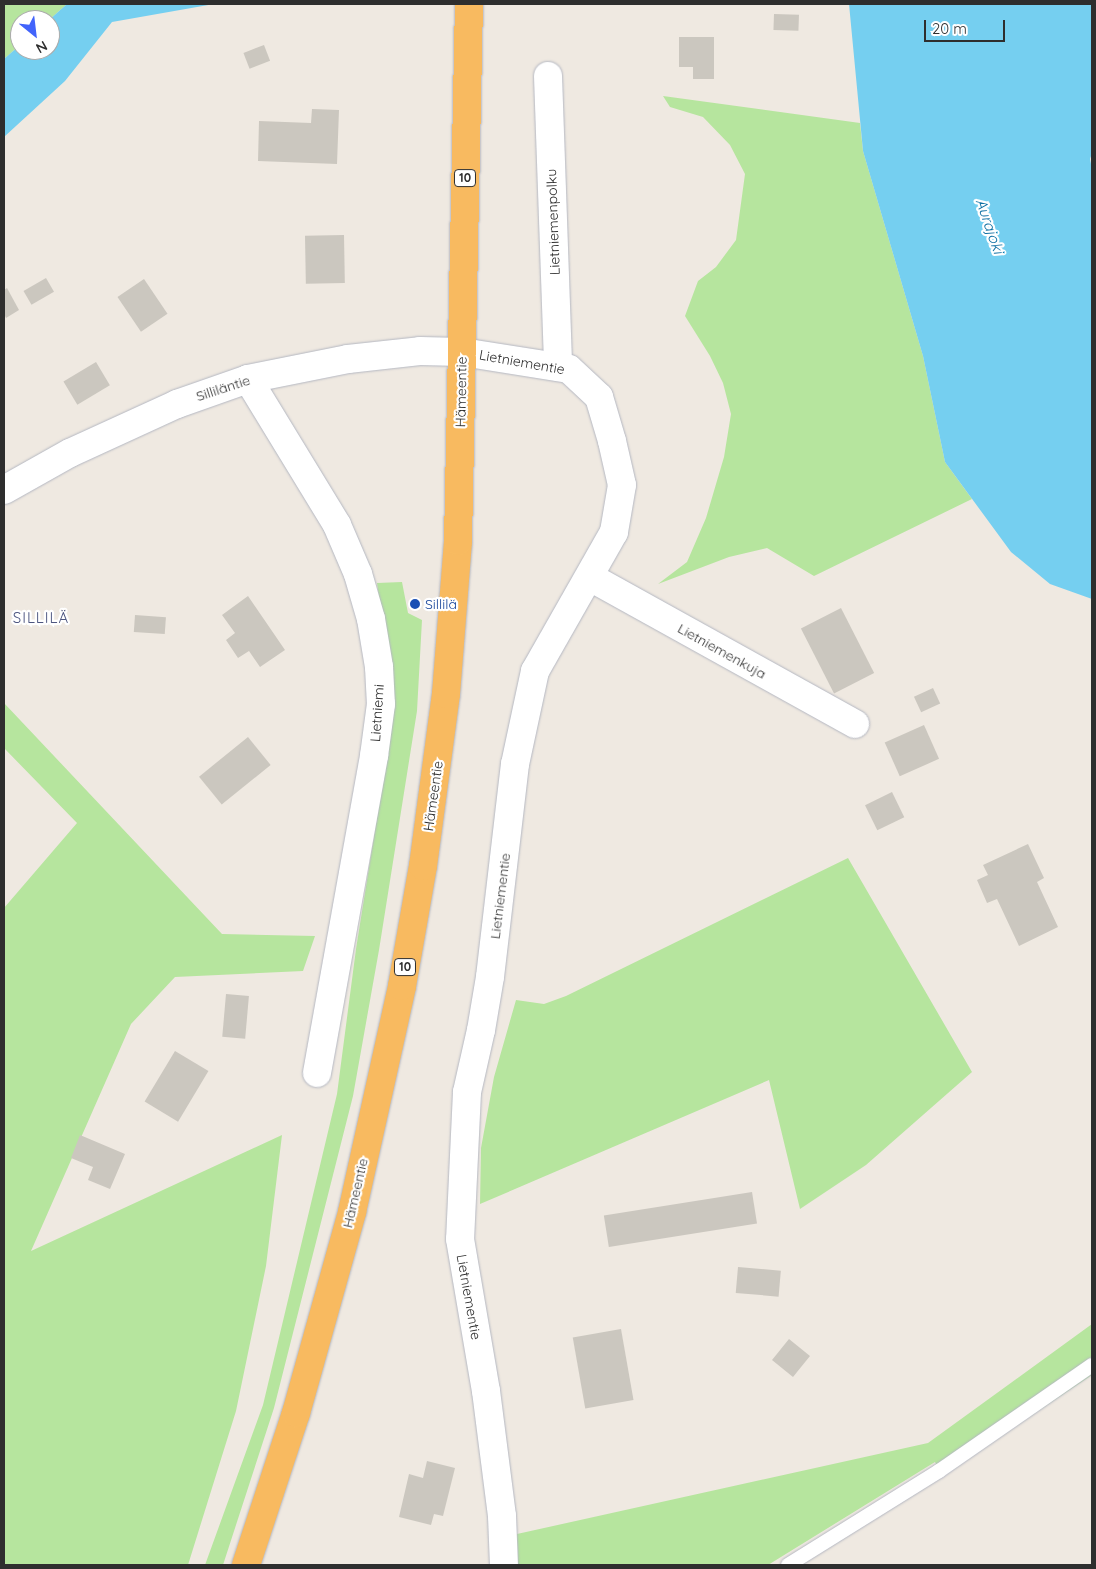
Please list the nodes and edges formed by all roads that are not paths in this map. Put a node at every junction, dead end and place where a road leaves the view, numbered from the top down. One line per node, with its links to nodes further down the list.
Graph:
1 (469, 4): 3 (highway, Hämeentie / 10)
2 (548, 76): 4 (street, Lietniemenpolku)
3 (462, 352): 4 (street, Lietniementie); 5 (street, Silliläntie); 11 (highway, Hämeentie / 10)
4 (558, 367): 7 (street, Lietniementie)
5 (248, 379): 6 (street, Silliläntie); 9 (street, Lietniemi)
6 (4, 490)
7 (590, 577): 8 (street, Lietniemenkuja); 12 (street, Lietniementie)
8 (854, 724)
9 (317, 1073)
10 (1092, 1365): 13 (lane)
11 (246, 1565)
12 (504, 1565)
13 (788, 1565)

